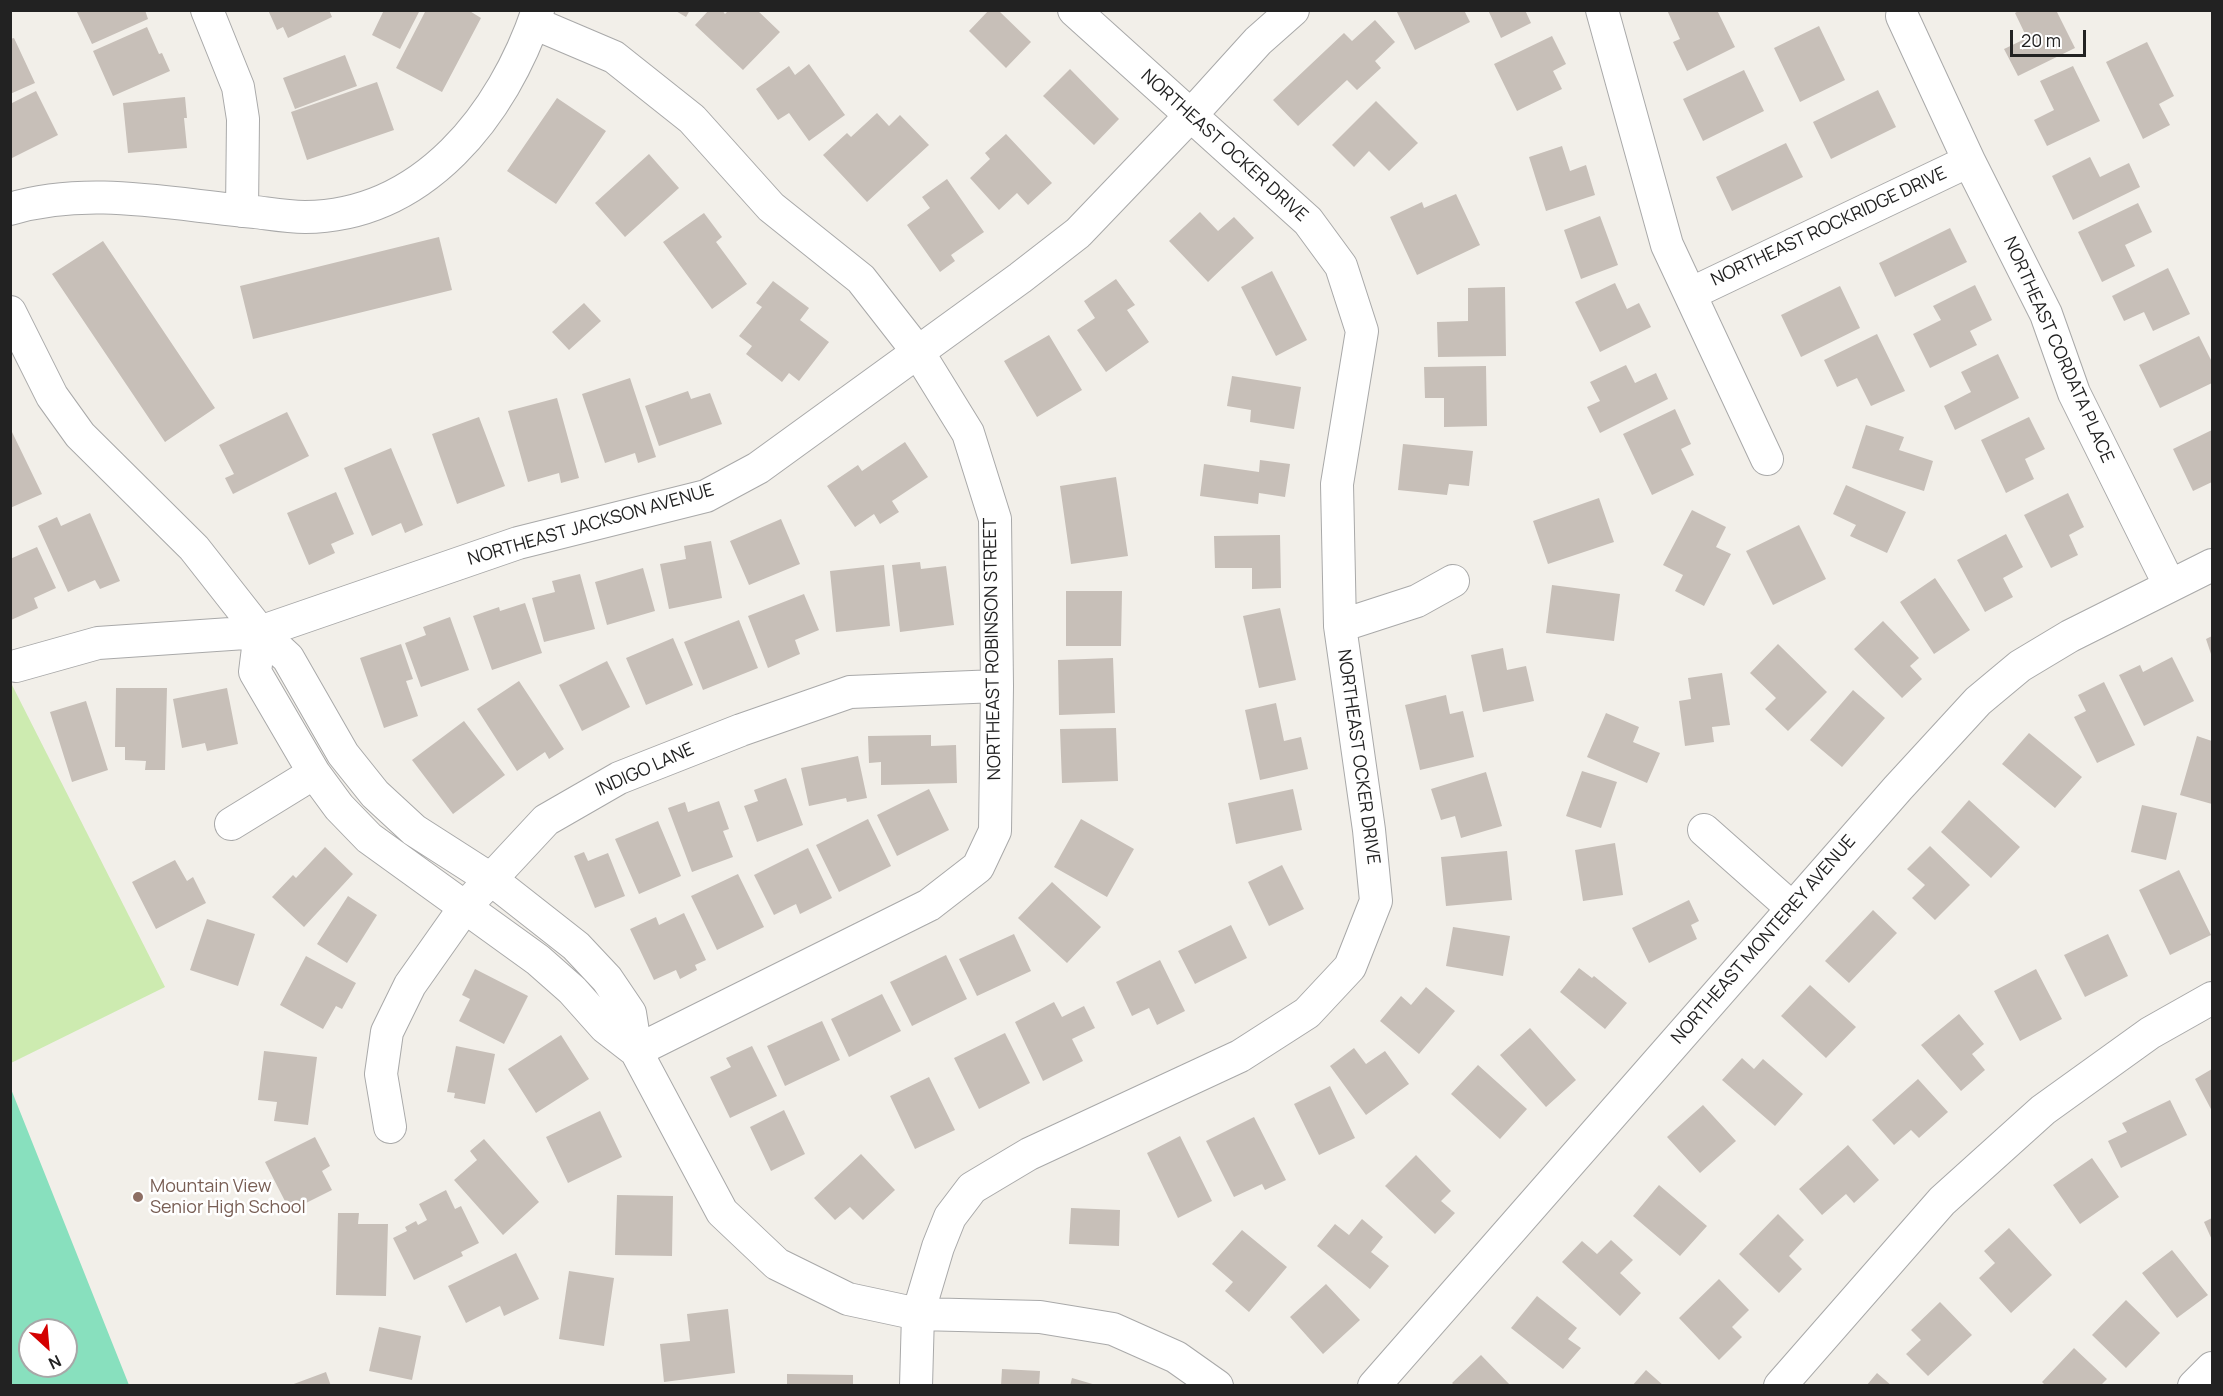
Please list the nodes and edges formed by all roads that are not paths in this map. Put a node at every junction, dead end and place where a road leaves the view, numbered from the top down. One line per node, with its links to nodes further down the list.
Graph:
1 (207, 10): 10 (street)
2 (1074, 10): 7 (street, NORTHEAST OCKER DRIVE)
3 (1293, 10): 7 (street, NORTHEAST JACKSON AVENUE)
4 (1602, 10): 11 (street)
5 (1902, 16): 8 (street, NORTHEAST CORDATA PLACE)
6 (536, 17): 10 (street); 13 (street, NORTHEAST ROBINSON STREET)
7 (1191, 115): 13 (street, NORTHEAST JACKSON AVENUE); 18 (street, NORTHEAST OCKER DRIVE)
8 (1969, 161): 11 (street, NORTHEAST ROCKRIDGE DRIVE); 17 (street, NORTHEAST CORDATA PLACE)
9 (10, 209): 10 (street)
10 (242, 211)
11 (1690, 294): 14 (street)
12 (10, 312): 19 (street)
13 (918, 352): 19 (street, NORTHEAST JACKSON AVENUE); 21 (street, NORTHEAST ROBINSON STREET)
14 (1767, 459)
15 (2212, 565): 17 (street, NORTHEAST MONTEREY AVENUE)
16 (1453, 581): 18 (street)
17 (2170, 586): 27 (street, NORTHEAST MONTEREY AVENUE)
18 (1340, 626): 31 (street, NORTHEAST OCKER DRIVE)
19 (260, 632): 20 (street, NORTHEAST JACKSON AVENUE); 22 (street); 25 (street)
20 (16, 666)
21 (997, 686): 25 (street, INDIGO LANE); 29 (street, NORTHEAST ROBINSON STREET)
22 (314, 773): 23 (street); 26 (street)
23 (231, 824)
24 (1704, 830): 27 (street)
25 (492, 880): 26 (street, INDIGO LANE); 29 (street)
26 (465, 907): 29 (street); 30 (street, INDIGO LANE)
27 (1792, 908): 35 (street, NORTHEAST MONTEREY AVENUE)
28 (2212, 998): 36 (street)
29 (636, 1051): 31 (street)
30 (390, 1127)
31 (918, 1314): 33 (street, NORTHEAST OCKER DRIVE); 34 (street)
32 (2212, 1368): 37 (street)
33 (916, 1386)
34 (1217, 1386)
35 (1374, 1386)
36 (1780, 1386)
37 (2194, 1386)

